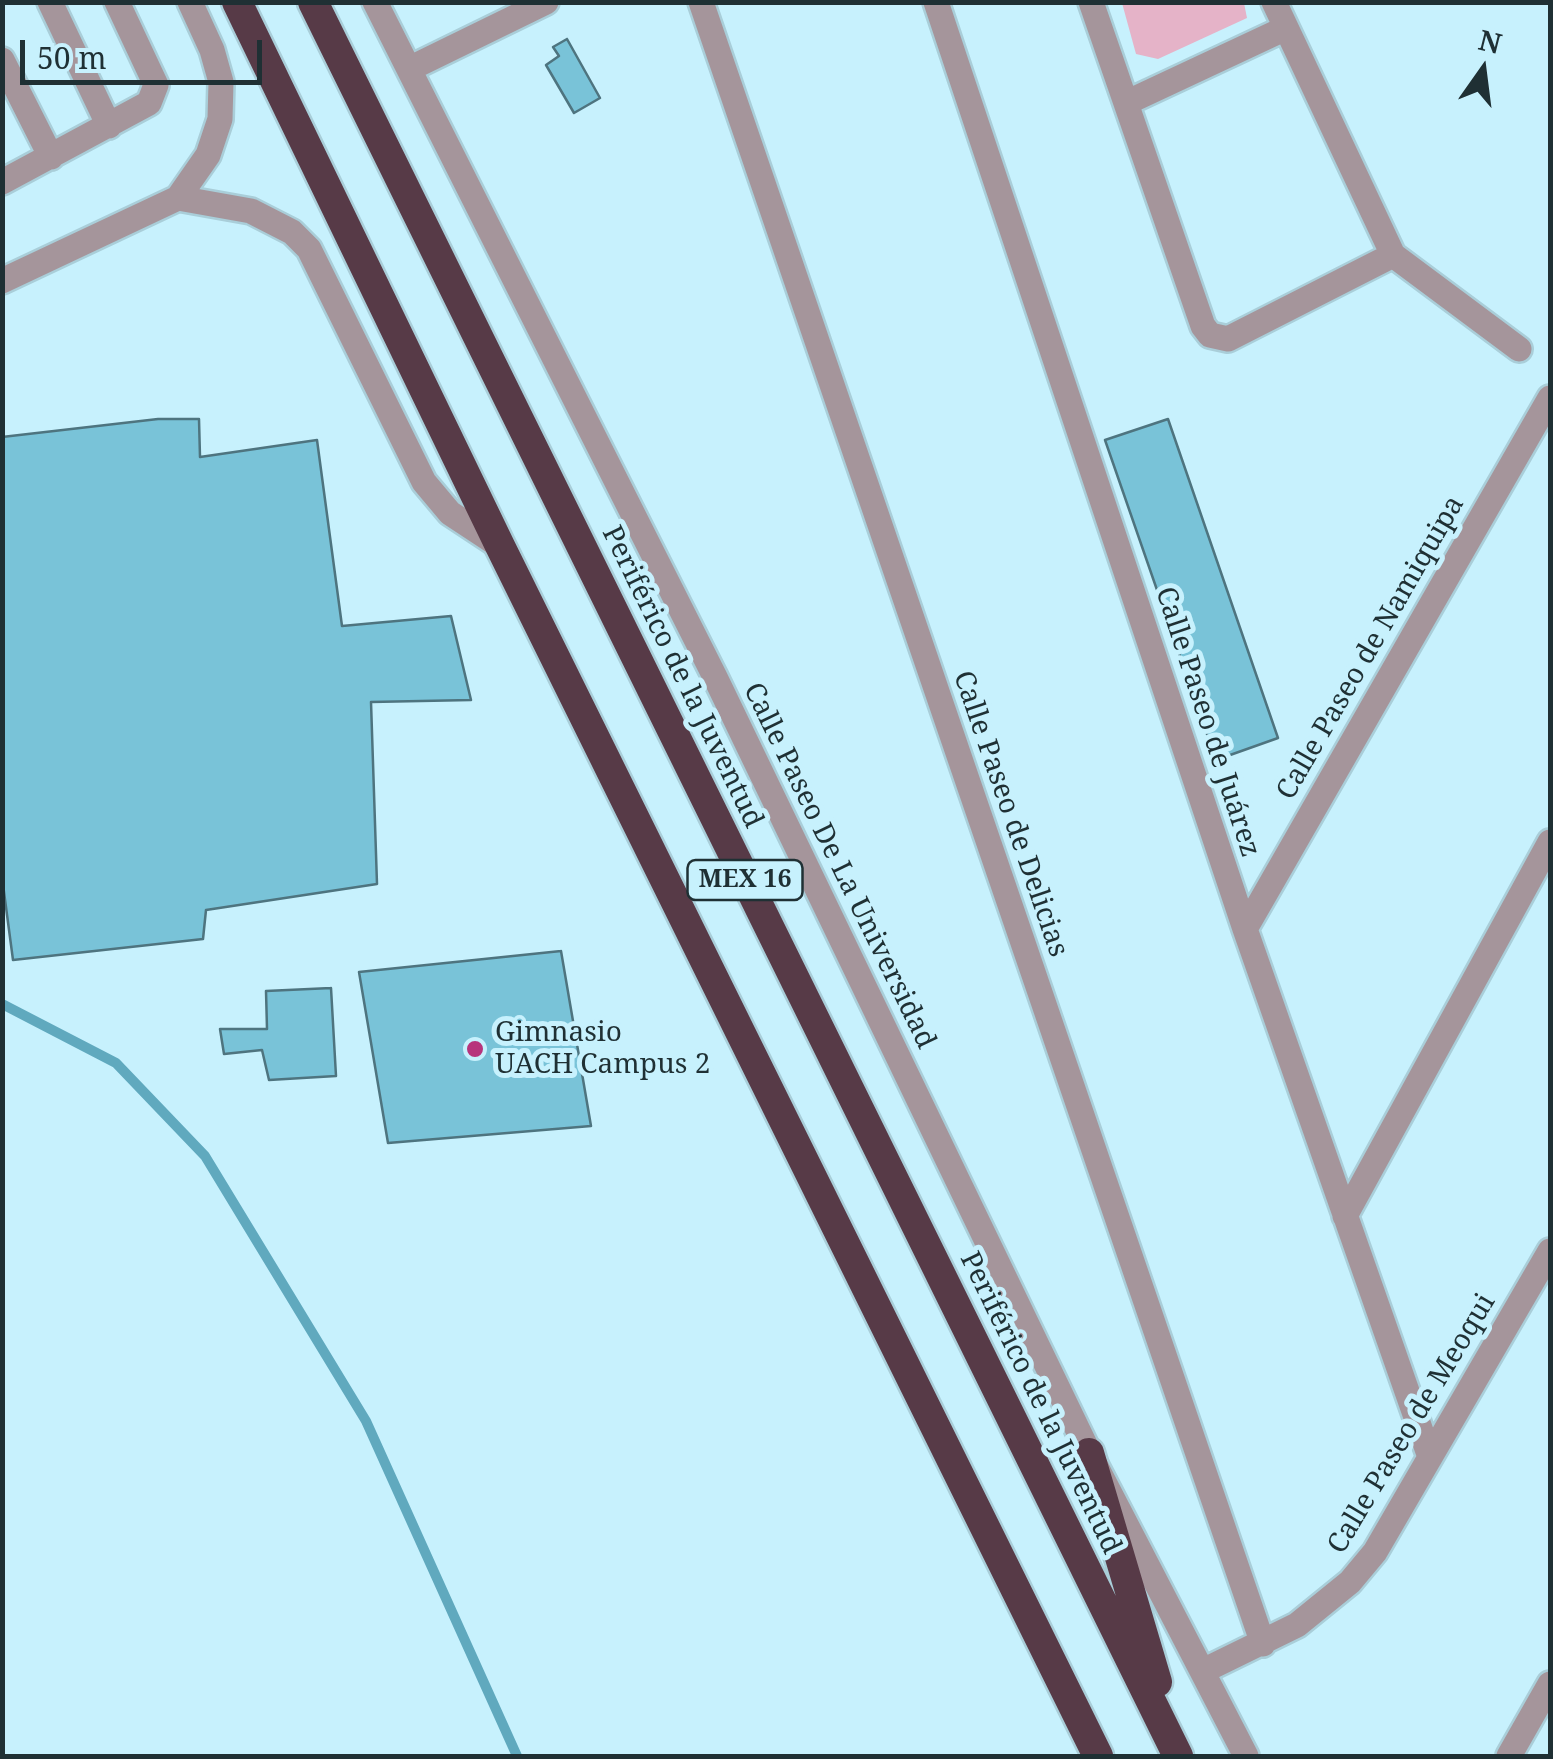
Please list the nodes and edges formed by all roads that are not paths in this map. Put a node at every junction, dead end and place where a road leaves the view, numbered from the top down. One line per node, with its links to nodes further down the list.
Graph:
1 (50, 2): 16 (street)
2 (117, 2): 16 (street)
3 (190, 2): 19 (street)
4 (236, 2): 25 (highway, MEX 16)
5 (313, 2): 36 (highway, Periférico de la Juventud / MEX 16)
6 (546, 2): 14 (street)
7 (700, 2): 32 (street, Calle Paseo de Delicias)
8 (936, 2): 27 (street, Calle Paseo de Juárez)
9 (1091, 2): 15 (street)
10 (1274, 2): 12 (street)
11 (383, 5): 14 (street, Calle Paseo De La Universidad)
12 (1286, 28): 15 (street); 20 (street)
13 (2, 60): 17 (street)
14 (409, 69): 30 (street, Calle Paseo De La Universidad)
15 (1128, 102): 20 (street)
16 (109, 126): 17 (street)
17 (50, 157): 18 (street)
18 (2, 182)
19 (178, 198): 21 (street); 25 (street)
20 (1393, 256): 22 (street)
21 (2, 281)
22 (1519, 349)
23 (1550, 398): 24 (street, Calle Paseo de Namiquipa)
24 (1539, 434): 27 (street, Calle Paseo de Namiquipa)
25 (500, 546): 35 (highway, MEX 16)
26 (1550, 842): 28 (street)
27 (1244, 928): 28 (street, Calle Paseo de Juárez)
28 (1345, 1216): 31 (street, Calle Paseo de Juárez)
29 (1550, 1251): 31 (street, Calle Paseo de Meoqui)
30 (1089, 1453): 33 (street, Calle Paseo De La Universidad); 36 (highway)
31 (1430, 1457): 32 (street, Calle Paseo de Meoqui)
32 (1263, 1644): 33 (street, Calle Paseo de Meoqui)
33 (1203, 1671): 37 (street, Calle Paseo De La Universidad)
34 (1550, 1684): 38 (street)
35 (1098, 1756)
36 (1179, 1756)
37 (1246, 1756)
38 (1509, 1756)

